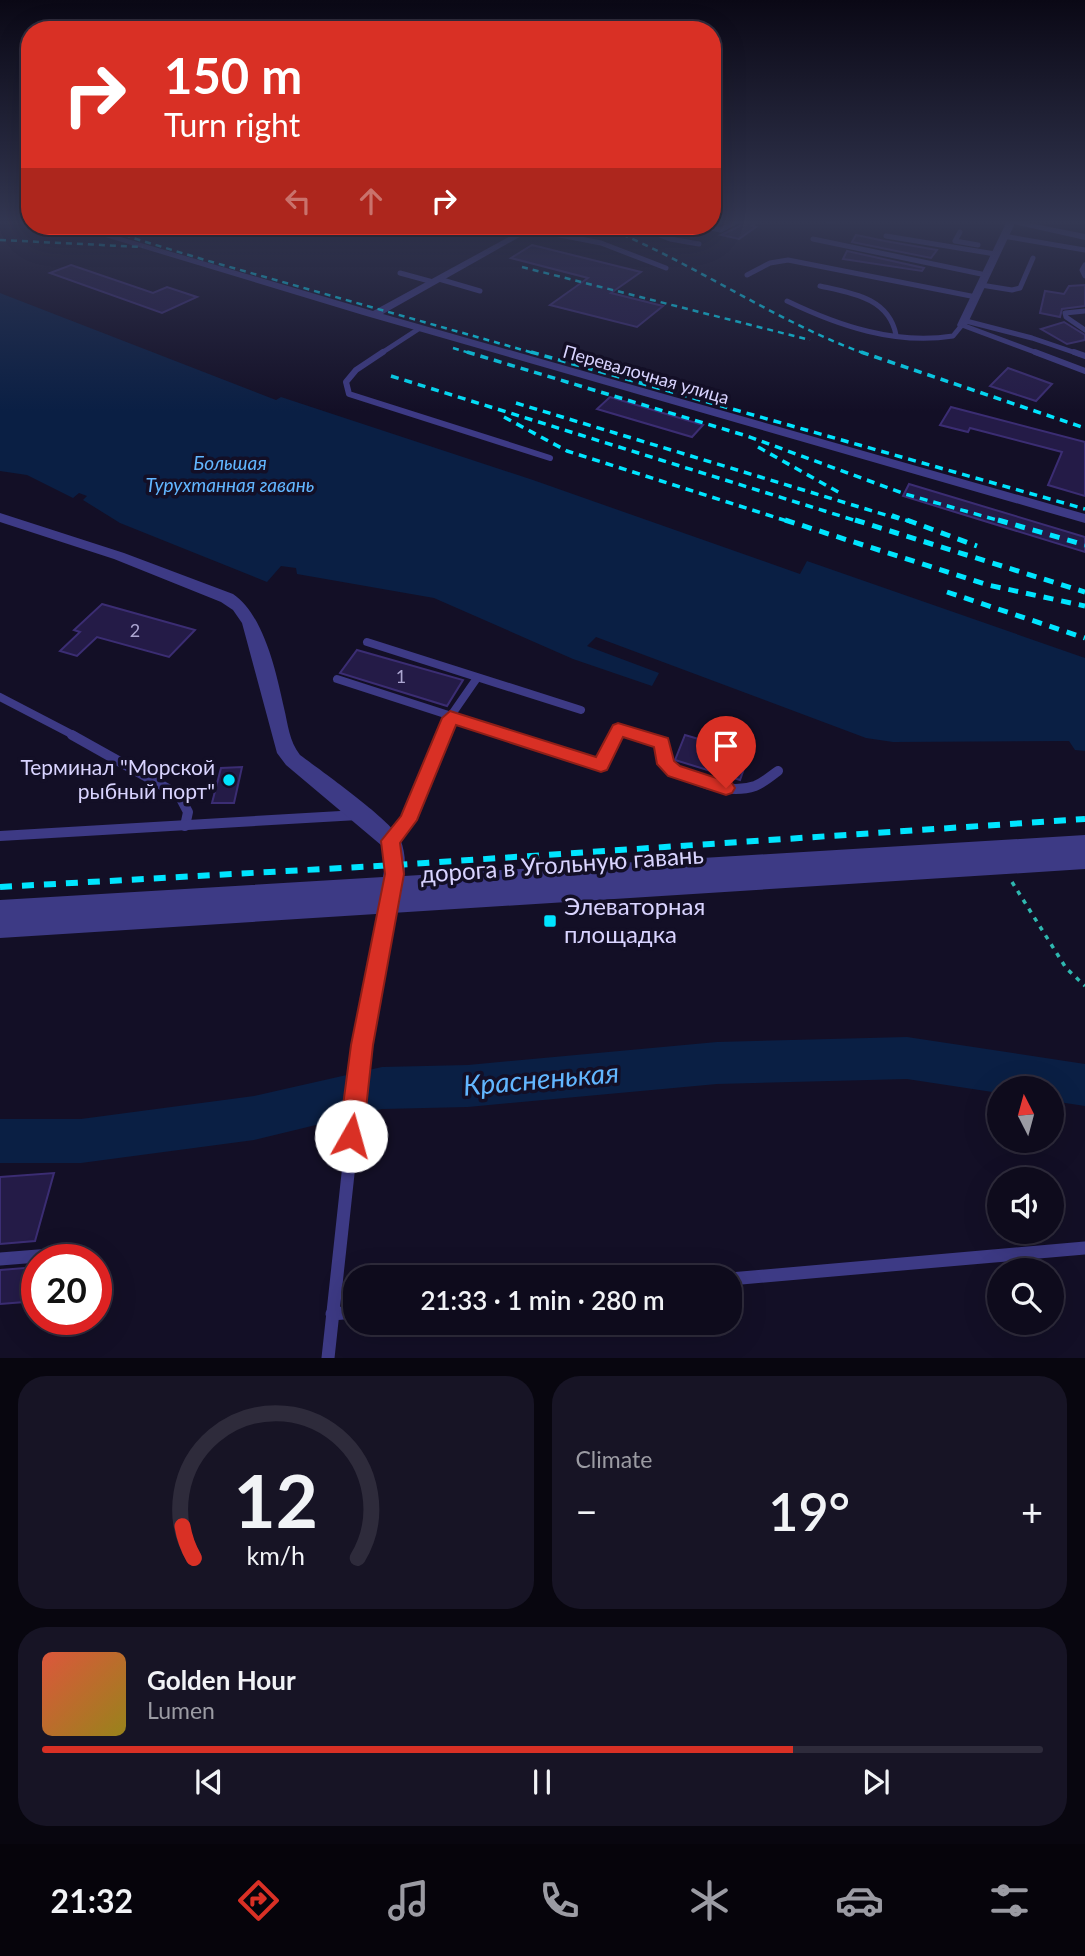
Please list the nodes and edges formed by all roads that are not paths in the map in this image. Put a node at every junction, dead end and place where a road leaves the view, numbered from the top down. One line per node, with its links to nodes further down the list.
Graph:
1 (271, 284): 13 (street, Перевалочная улица)
2 (430, 284): 13 (street)
3 (451, 284): 9 (lane)
4 (912, 284): 10 (lane)
5 (982, 284): 10 (street)
6 (996, 284): 7 (lane)
7 (1022, 284)
8 (820, 286): 17 (lane)
9 (480, 291)
10 (976, 297): 14 (street)
11 (787, 301): 17 (lane)
12 (1085, 310): 16 (lane)
13 (374, 315): 15 (street, Перевалочная улица)
14 (963, 323): 17 (lane); 18 (lane); 19 (lane)
15 (420, 328): 20 (lane); 22 (street, Перевалочная улица)
16 (1085, 330)
17 (896, 335)
18 (1085, 356)
19 (1085, 371)
20 (550, 458)
21 (0, 517): 30 (street)
22 (1085, 519)
23 (367, 642): 24 (lane)
24 (477, 678): 27 (lane); 28 (lane)
25 (337, 679): 28 (lane)
26 (0, 697): 31 (lane)
27 (581, 710)
28 (450, 718): 29 (lane); 33 (lane)
29 (778, 771)
30 (363, 814): 31 (lane); 33 (street)
31 (185, 826): 32 (lane)
32 (0, 836)
33 (391, 841): 36 (street)
34 (1085, 844): 36 (street, дорога в Угольную гавань)
35 (1085, 860): 36 (street, дорога в Угольную гавань)
36 (391, 894): 37 (street, дорога в Угольную гавань); 38 (street, дорога в Угольную гавань); 44 (lane)
37 (0, 910)
38 (0, 928)
39 (1085, 1248): 42 (lane)
40 (21, 1257): 41 (lane)
41 (0, 1259)
42 (742, 1278)
43 (343, 1313): 44 (lane)
44 (332, 1314): 45 (lane)
45 (328, 1357)

